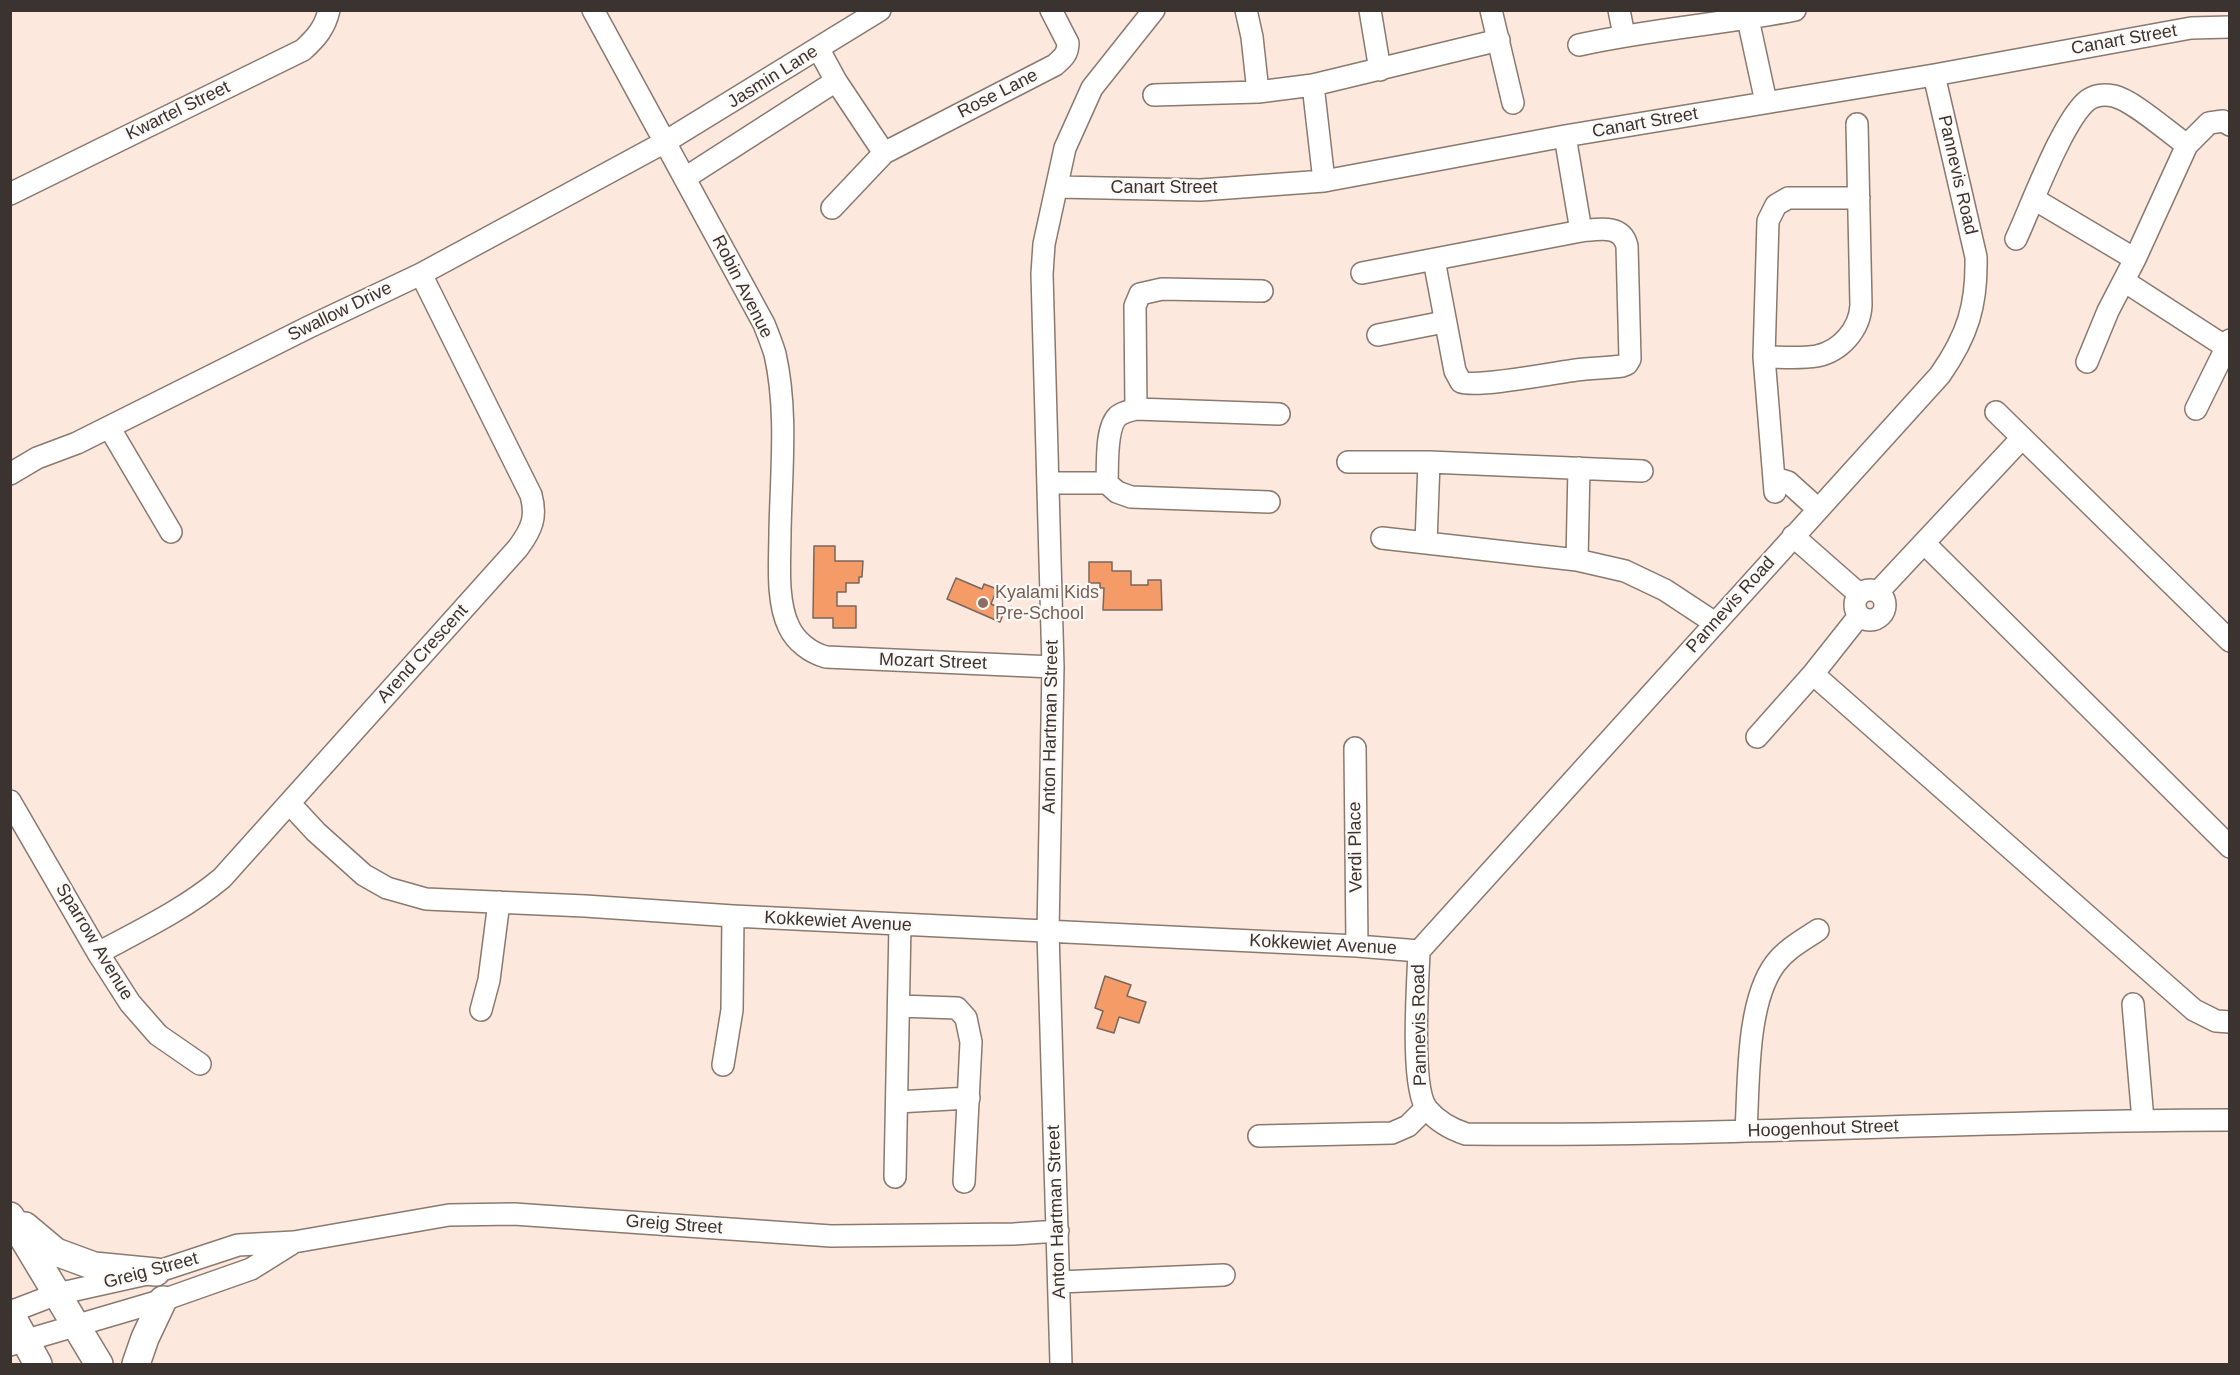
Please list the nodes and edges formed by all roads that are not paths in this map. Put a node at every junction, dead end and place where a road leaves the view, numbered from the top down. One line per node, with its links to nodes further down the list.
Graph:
1 (328, 10): 34 (street, Kwartel Street)
2 (593, 10): 28 (street, Robin Avenue)
3 (1051, 10): 30 (street, Rose Lane)
4 (1154, 10): 33 (street, Anton Hartman Street)
5 (1246, 10): 21 (street)
6 (1371, 10): 17 (street)
7 (1491, 10): 14 (street)
8 (1619, 10): 13 (street)
9 (1795, 10): 11 (street)
10 (872, 12): 16 (street, Jasmin Lane)
11 (1749, 19): 13 (street); 23 (street)
12 (2229, 27): 18 (street, Canart Street)
13 (1624, 35): 15 (street)
14 (1499, 40): 17 (street); 24 (street)
15 (1579, 45)
16 (818, 48): 19 (street); 28 (street, Jasmin Lane)
17 (1380, 70): 20 (street)
18 (1934, 75): 23 (street, Canart Street); 65 (street, Pannevis Road)
19 (836, 81): 30 (street); 31 (street, Jasmin Lane)
20 (1314, 86): 21 (street); 32 (street)
21 (1258, 92): 22 (street)
22 (1155, 95)
23 (1766, 102): 27 (street, Canart Street)
24 (1513, 103)
25 (1857, 124): 35 (street)
26 (2229, 125): 29 (street)
27 (1565, 136): 32 (street, Canart Street); 38 (street)
28 (665, 142): 31 (street, Robin Avenue); 43 (street, Swallow Drive)
29 (2187, 144): 36 (street); 40 (street)
30 (884, 153): 37 (street, Rose Lane)
31 (686, 178): 75 (street, Robin Avenue)
32 (1324, 181): 33 (street, Canart Street)
33 (1058, 188): 62 (street, Anton Hartman Street)
34 (10, 194)
35 (1859, 198): 49 (street); 49 (street)
36 (2034, 199): 39 (street); 40 (street)
37 (832, 208)
38 (1581, 231): 41 (street); 46 (street)
39 (2016, 238)
40 (2135, 259): 44 (street)
41 (1434, 260): 42 (street); 46 (street)
42 (1362, 273)
43 (420, 274): 55 (street, Swallow Drive); 81 (street, Arend Crescent)
44 (2124, 281): 48 (street); 50 (street)
45 (1262, 291): 51 (street)
46 (1444, 322): 47 (street)
47 (1378, 335)
48 (2228, 344): 52 (street)
49 (1764, 357): 65 (street)
50 (2087, 362)
51 (1136, 409): 54 (street); 63 (street)
52 (2196, 409)
53 (1996, 412): 56 (street)
54 (1279, 414)
55 (109, 426): 61 (street, Swallow Drive); 66 (street)
56 (2022, 438): 70 (street); 74 (street)
57 (1348, 462): 58 (street)
58 (1429, 462): 59 (street); 69 (street)
59 (1579, 468): 60 (street); 71 (street)
60 (1642, 471)
61 (10, 474)
62 (1048, 483): 63 (street); 76 (street, Anton Hartman Street)
63 (1107, 483): 64 (street)
64 (1269, 502)
65 (1818, 509): 67 (street, Pannevis Road)
66 (171, 532)
67 (1793, 536): 72 (street); 73 (street, Pannevis Road)
68 (1382, 538): 69 (street)
69 (1426, 543): 71 (street)
70 (1925, 544): 72 (street); 82 (street)
71 (1577, 560): 73 (street)
72 (1869, 593): 77 (street)
73 (1715, 623): 89 (street, Pannevis Road)
74 (2229, 641)
75 (814, 654): 76 (street, Mozart Street)
76 (1053, 667): 87 (street, Anton Hartman Street)
77 (1814, 674): 78 (street); 94 (street)
78 (1757, 737)
79 (1355, 748): 88 (street, Verdi Place)
80 (10, 801): 90 (street, Sparrow Avenue)
81 (290, 804): 83 (street, Kokkewiet Avenue); 90 (street, Arend Crescent)
82 (2229, 847)
83 (498, 902): 84 (street, Kokkewiet Avenue); 93 (street)
84 (733, 916): 85 (street, Kokkewiet Avenue); 96 (street)
85 (900, 925): 87 (street, Kokkewiet Avenue); 92 (street)
86 (1818, 930): 102 (street)
87 (1048, 932): 88 (street, Kokkewiet Avenue); 107 (street, Anton Hartman Street)
88 (1357, 946): 89 (street, Kokkewiet Avenue)
89 (1419, 951): 99 (street, Pannevis Road)
90 (98, 953): 95 (street, Sparrow Avenue)
91 (2133, 1004): 100 (street)
92 (899, 1006): 97 (street); 98 (street)
93 (481, 1010)
94 (2229, 1022)
95 (200, 1064)
96 (723, 1065)
97 (969, 1098): 98 (street); 105 (street)
98 (897, 1102): 104 (street)
99 (1426, 1108): 102 (street, Hoogenhout Street); 103 (street)
100 (2143, 1120): 101 (street, Hoogenhout Street); 102 (street, Hoogenhout Street)
101 (2229, 1120)
102 (1746, 1131)
103 (1259, 1136)
104 (895, 1177)
105 (964, 1182)
106 (10, 1214): 109 (main road); 112 (main road)
107 (1058, 1231): 108 (street, Greig Street); 111 (street, Anton Hartman Street)
108 (294, 1242): 109 (street, Greig Street); 113 (street, Greig Street)
109 (156, 1272): 112 (street, Greig Street)
110 (1224, 1275): 111 (street)
111 (1059, 1282): 120 (street, Anton Hartman Street)
112 (57, 1294): 114 (street, Greig Street); 115 (main road)
113 (163, 1300): 115 (street, Greig Street); 119 (main road)
114 (10, 1313): 116 (main road)
115 (75, 1326): 116 (street, Greig Street); 118 (main road)
116 (17, 1343): 117 (main road)
117 (38, 1365)
118 (99, 1365)
119 (136, 1365)
120 (1060, 1365)

